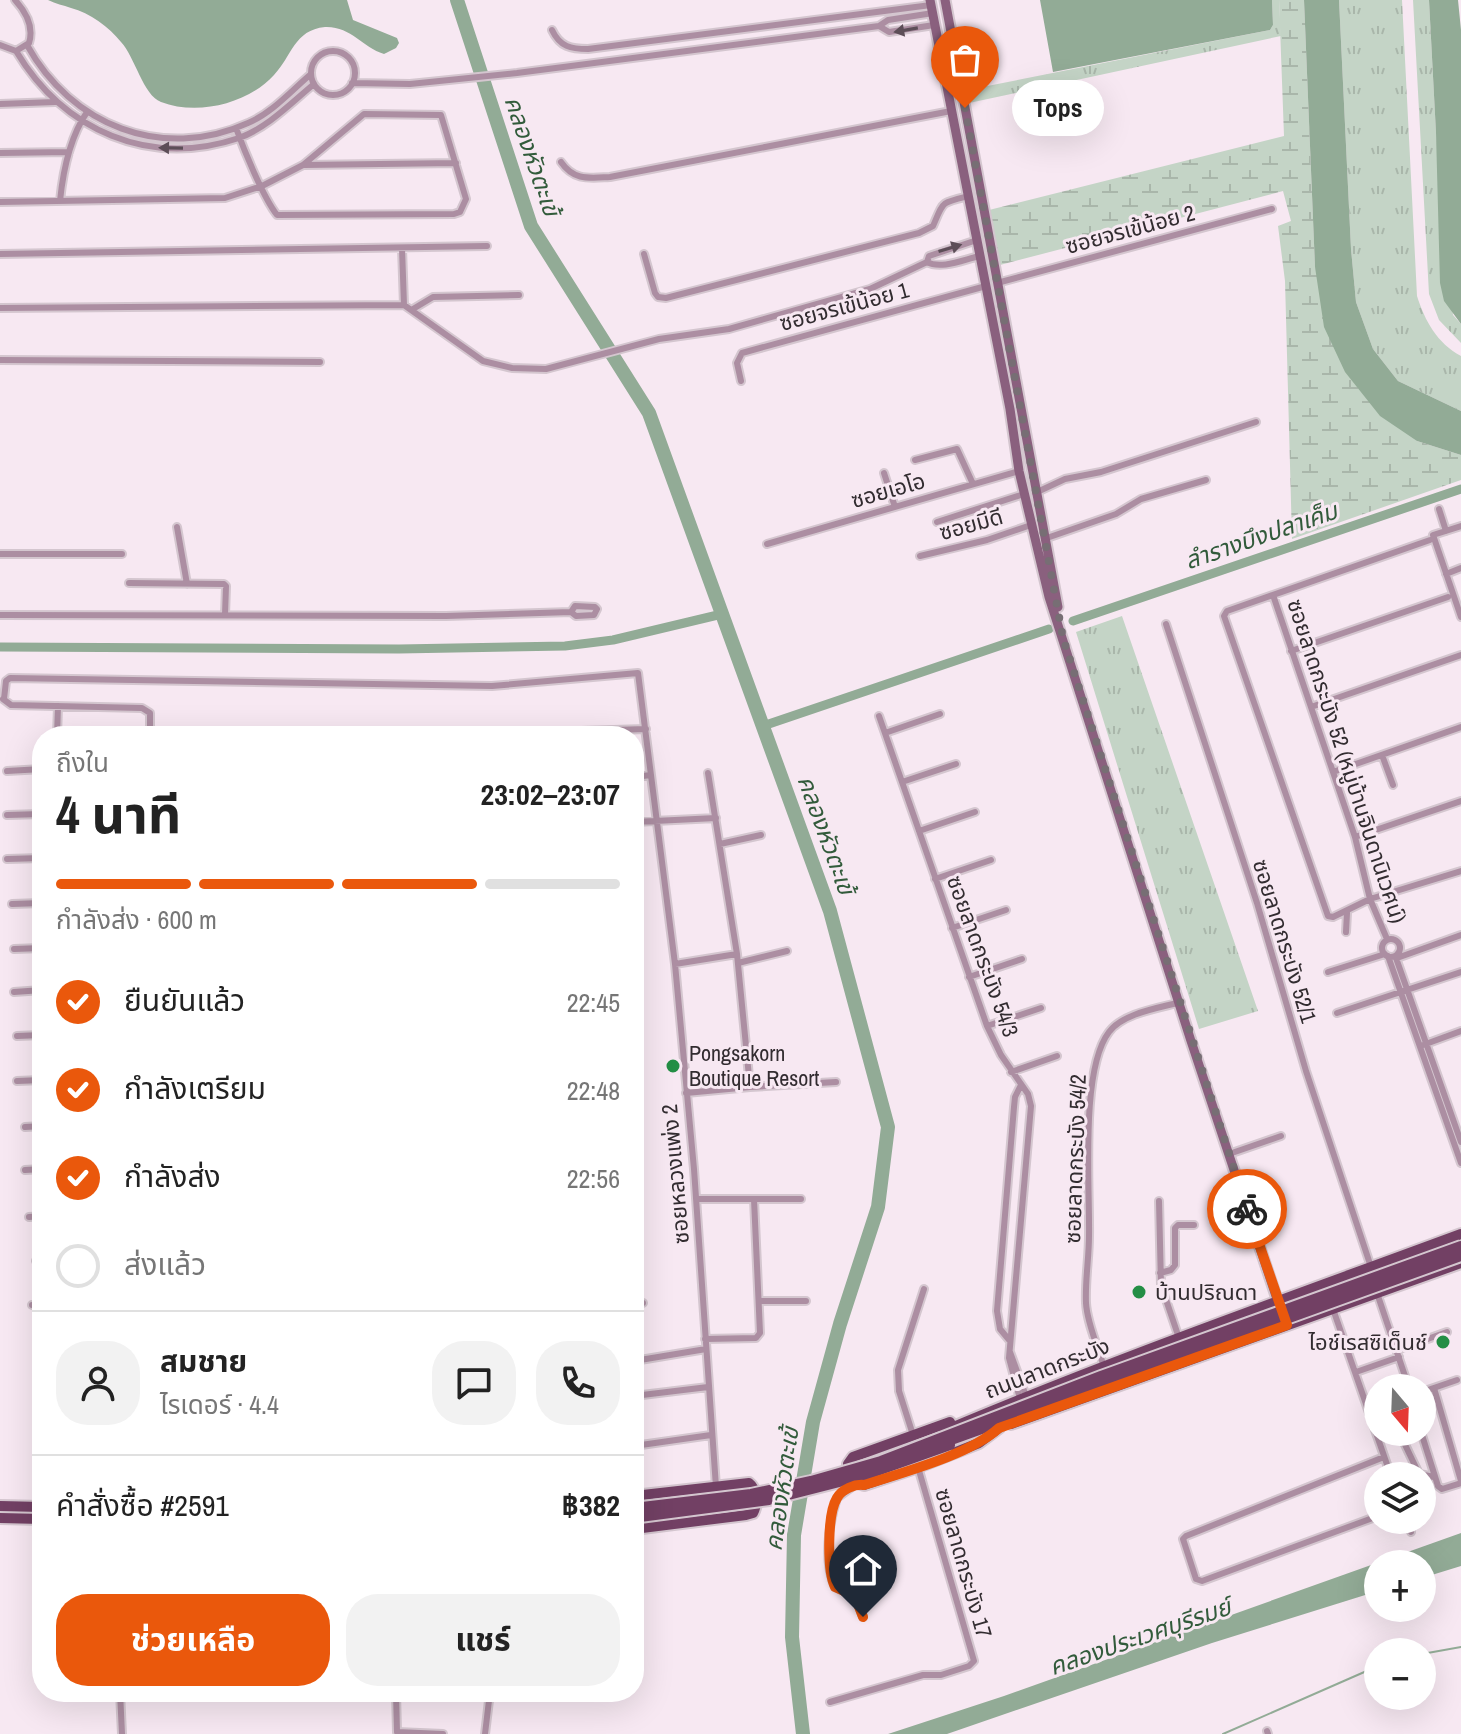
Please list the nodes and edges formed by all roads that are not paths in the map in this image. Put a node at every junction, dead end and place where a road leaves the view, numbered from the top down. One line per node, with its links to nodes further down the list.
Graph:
1 (15, 0): 8 (street)
2 (946, 5): 3 (main road); 4 (main road)
3 (931, 6): 5 (main road); 6 (street); 7 (street)
4 (949, 22): 5 (main road); 38 (main road)
5 (934, 25): 6 (street, one-way to 6); 16 (main road)
6 (879, 26): 12 (street)
7 (552, 30)
8 (27, 45): 10 (street); 17 (street)
9 (0, 46): 10 (street)
10 (16, 51): 14 (street)
11 (311, 74): 12 (street); 13 (street); 19 (street)
12 (352, 83): 13 (street)
13 (314, 84): 20 (street)
14 (55, 102): 15 (street); 18 (street)
15 (0, 104)
16 (951, 111): 23 (street); 27 (main road)
17 (87, 112): 18 (street); 19 (street)
18 (81, 121): 20 (street, one-way to 18); 21 (street)
19 (236, 128): 20 (street)
20 (240, 137): 26 (street)
21 (69, 152): 22 (street); 28 (street)
22 (0, 153)
23 (561, 162)
24 (456, 163): 25 (street); 25 (street); 26 (street)
25 (303, 165): 26 (street)
26 (262, 186): 28 (street)
27 (969, 196): 31 (main road); 35 (street)
28 (60, 201): 29 (street)
29 (0, 202)
30 (1272, 209): 38 (street, ซอยจรเข้น้อย 2)
31 (977, 240): 36 (main road); 37 (street, one-way to 31)
32 (487, 246): 33 (street)
33 (402, 248): 34 (street); 41 (street)
34 (0, 254)
35 (644, 254)
36 (980, 256): 37 (street); 39 (main road)
37 (927, 262): 43 (street)
38 (997, 283): 39 (main road); 53 (main road)
39 (986, 286): 46 (street, ซอยจรเข้น้อย 1); 49 (main road)
40 (519, 295): 43 (street)
41 (404, 305): 42 (street); 43 (street)
42 (0, 308)
43 (413, 309)
44 (0, 360): 45 (street)
45 (320, 362)
46 (741, 381)
47 (1256, 422): 53 (street)
48 (915, 460): 52 (street)
49 (1019, 471): 52 (street, ซอยเอโอ); 54 (main road)
50 (884, 473): 55 (street)
51 (1206, 480): 63 (street)
52 (973, 484): 55 (street, ซอยเอโอ)
53 (1035, 493): 63 (main road)
54 (1024, 494): 57 (street); 58 (main road)
55 (895, 507): 64 (street, ซอยเอโอ)
56 (1439, 509): 61 (street)
57 (937, 522)
58 (1031, 525): 67 (street, ซอยมีดี); 79 (main road)
59 (1461, 526): 61 (street)
60 (177, 527): 71 (street)
61 (1446, 531): 62 (street)
62 (1432, 538): 69 (street); 72 (street)
63 (1044, 539): 79 (main road)
64 (767, 544)
65 (0, 554): 66 (street)
66 (122, 554)
67 (920, 556)
68 (1461, 568): 69 (street)
69 (1446, 574): 77 (street)
70 (129, 583): 71 (street)
71 (187, 584): 76 (street)
72 (1273, 595): 80 (street, ซอยลาดกระบัง 52 (หมู่บ้านจินดานิเวศน์)); 122 (street)
73 (1448, 597): 80 (street)
74 (571, 612): 76 (street)
75 (0, 615): 76 (street)
76 (225, 615)
77 (1461, 616)
78 (1166, 624): 176 (street, ซอยลาดกระบัง 52/1)
79 (1063, 638): 141 (main road)
80 (1291, 651): 84 (street, ซอยลาดกระบัง 52 (หมู่บ้านจินดานิเวศน์))
81 (1461, 655): 84 (street)
82 (2, 699): 83 (street); 90 (street, ซอยหลวงแพ่ง 2)
83 (58, 706): 87 (street); 88 (street)
84 (1311, 707): 96 (street, ซอยลาดกระบัง 52 (หมู่บ้านจินดานิเวศน์))
85 (940, 714): 91 (street)
86 (879, 716): 91 (street, ซอยลาดกระบัง 54/3)
87 (57, 726)
88 (150, 726)
89 (1461, 727): 92 (street)
90 (646, 729): 98 (street, ซอยหลวงแพ่ง 2)
91 (885, 733): 100 (street, ซอยลาดกระบัง 54/3)
92 (1382, 755): 96 (street); 101 (street)
93 (956, 764): 100 (street)
94 (32, 770): 95 (street)
95 (7, 771)
96 (1333, 772): 111 (street, ซอยลาดกระบัง 52 (หมู่บ้านจินดานิเวศน์))
97 (708, 773): 106 (street)
98 (651, 775): 99 (street); 108 (street, ซอยหลวงแพ่ง 2)
99 (644, 776)
100 (902, 782): 109 (street, ซอยลาดกระบัง 54/3)
101 (1393, 785)
102 (1461, 801): 111 (street)
103 (975, 812): 109 (street)
104 (32, 814): 105 (street)
105 (7, 815)
106 (716, 818): 108 (street); 112 (street)
107 (644, 822): 108 (street)
108 (657, 822): 134 (street, ซอยหลวงแพ่ง 2)
109 (919, 831): 117 (street, ซอยลาดกระบัง 54/3)
110 (761, 835): 112 (street)
111 (1355, 837): 118 (street, ซอยลาดกระบัง 52 (หมู่บ้านจินดานิเวศน์))
112 (720, 844): 132 (street)
113 (32, 858): 114 (street)
114 (7, 859)
115 (991, 860): 117 (street)
116 (1461, 871): 118 (street)
117 (935, 879): 123 (street, ซอยลาดกระบัง 54/3)
118 (1370, 899): 122 (street); 126 (street, ซอยลาดกระบัง 52 (หมู่บ้านจินดานิเวศน์))
119 (32, 903): 120 (street)
120 (12, 904)
121 (1006, 910): 123 (street)
122 (1347, 913): 124 (street)
123 (952, 928): 137 (street, ซอยลาดกระบัง 54/3)
124 (1346, 932)
125 (1461, 935): 131 (street)
126 (1387, 939): 130 (street); 131 (street)
127 (32, 948): 128 (street)
128 (14, 949)
129 (787, 951): 132 (street)
130 (1386, 955): 131 (street); 135 (street); 139 (street)
131 (1397, 956): 139 (street)
132 (737, 958): 134 (street); 155 (street)
133 (1022, 959): 137 (street)
134 (675, 964): 156 (street, ซอยหลวงแพ่ง 2)
135 (1328, 972)
136 (1461, 972): 139 (street)
137 (969, 977): 144 (street, ซอยลาดกระบัง 54/3)
138 (32, 991): 140 (street)
139 (1404, 991): 143 (street); 148 (street)
140 (14, 992)
141 (1181, 1002): 161 (main road); 192 (street, ซอยลาดกระบัง 54/2)
142 (1041, 1008): 144 (street)
143 (1337, 1013)
144 (987, 1026): 150 (street, ซอยลาดกระบัง 54/3)
145 (1461, 1031): 148 (street)
146 (32, 1035): 147 (street)
147 (17, 1036)
148 (1423, 1046): 160 (street); 162 (street)
149 (1057, 1056): 150 (street)
150 (1011, 1072): 154 (street, ซอยลาดกระบัง 54/3)
151 (32, 1080): 152 (street)
152 (17, 1081)
153 (836, 1082): 155 (street)
154 (1021, 1085): 188 (street, ซอยลาดกระบัง 54/3); 188 (street)
155 (750, 1087): 156 (street)
156 (686, 1093): 165 (street, ซอยหลวงแพ่ง 2)
157 (25, 1127): 158 (street)
158 (32, 1127)
159 (1281, 1136): 161 (street)
160 (1461, 1142)
161 (1229, 1154): 182 (main road)
162 (1461, 1163)
163 (25, 1170): 164 (street)
164 (32, 1170)
165 (696, 1199): 166 (street); 187 (street, ซอยหลวงแพ่ง 2)
166 (754, 1199): 167 (street); 180 (street)
167 (801, 1199)
168 (1159, 1201): 177 (street)
169 (29, 1217): 170 (street)
170 (32, 1217)
171 (1194, 1225): 177 (street)
172 (1461, 1234): 176 (main road, ถนนลาดกระบัง)
173 (1461, 1246): 222 (main road, bridge)
174 (1461, 1256): 223 (main road, bridge)
175 (1461, 1263): 179 (main road, ถนนลาดกระบัง)
176 (1371, 1267): 182 (main road, ถนนลาดกระบัง)
177 (1160, 1273): 186 (street)
178 (924, 1289): 205 (street)
179 (1377, 1293): 183 (main road, ถนนลาดกระบัง); 190 (street)
180 (759, 1301): 181 (street); 187 (street)
181 (806, 1301)
182 (1278, 1302): 184 (main road); 186 (main road, ถนนลาดกระบัง)
183 (1333, 1309): 184 (main road, ถนนลาดกระบัง); 193 (street)
184 (1287, 1325): 203 (main road, ถนนลาดกระบัง)
185 (1447, 1332): 190 (street)
186 (1179, 1338): 192 (main road, ถนนลาดกระบัง)
187 (705, 1339): 189 (street, ซอยหลวงแพ่ง 2)
188 (1010, 1341): 201 (street, ซอยลาดกระบัง 54/3)
189 (706, 1349): 191 (street); 196 (street, ซอยหลวงแพ่ง 2)
190 (1398, 1353): 193 (street); 194 (street)
191 (644, 1359)
192 (1104, 1367): 201 (main road, ถนนลาดกระบัง)
193 (1356, 1372): 198 (street)
194 (1405, 1374)
195 (1457, 1380): 197 (street)
196 (708, 1387): 199 (street); 204 (street, ซอยหลวงแพ่ง 2)
197 (1436, 1387)
198 (1364, 1392)
199 (644, 1395)
200 (1436, 1395): 214 (street)
201 (1023, 1398): 202 (main road, ถนนลาดกระบัง)
202 (994, 1410): 205 (main road); 219 (main road, ถนนลาดกระบัง, bridge)
203 (999, 1428): 212 (main road); 224 (main road, ถนนลาดกระบัง, bridge)
204 (711, 1435): 206 (street); 216 (street, ซอยหลวงแพ่ง 2)
205 (913, 1435): 215 (main road)
206 (644, 1445)
207 (1381, 1446): 208 (street)
208 (1384, 1457): 209 (street); 210 (street)
209 (1371, 1462)
210 (1386, 1462)
211 (1364, 1465): 228 (street)
212 (918, 1467): 215 (main road); 234 (street, ซอยลาดกระบัง 17)
213 (1436, 1481): 214 (street)
214 (1461, 1482)
215 (856, 1484): 230 (street)
216 (716, 1487): 220 (main road); 229 (main road)
217 (0, 1499): 218 (main road)
218 (32, 1500)
219 (644, 1506)
220 (644, 1506)
221 (3, 1507): 225 (main road)
222 (644, 1507)
223 (644, 1507)
224 (644, 1507)
225 (32, 1508)
226 (0, 1518): 227 (main road)
227 (32, 1519)
228 (1364, 1521)
229 (644, 1528)
230 (863, 1617)
231 (120, 1702): 235 (street)
232 (396, 1702): 236 (street)
233 (489, 1702): 237 (street)
234 (830, 1702)
235 (122, 1734)
236 (443, 1734)
237 (485, 1734)

